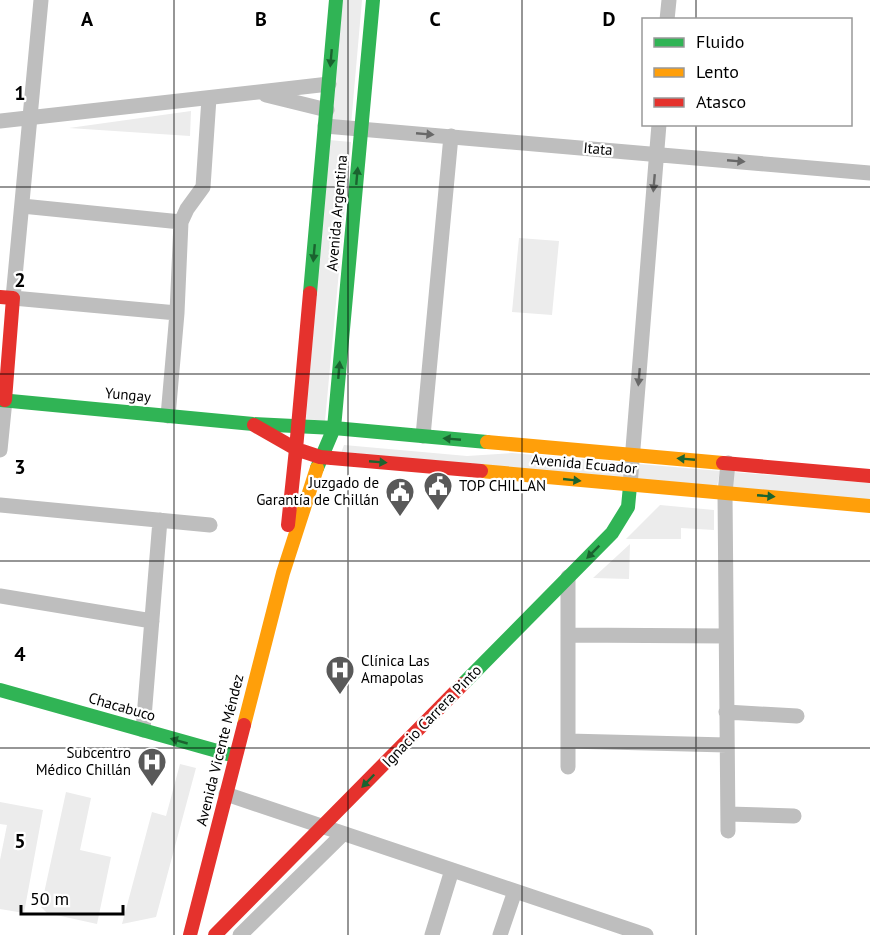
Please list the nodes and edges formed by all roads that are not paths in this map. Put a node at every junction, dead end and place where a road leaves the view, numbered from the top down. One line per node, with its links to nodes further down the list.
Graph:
1 (41, 0): 10 (street)
2 (336, 0): 6 (main road, Avenida Argentina, one-way to 6)
3 (373, 0): 14 (main road, Avenida Argentina)
4 (669, 0): 5 (street)
5 (667, 18)
6 (329, 84): 7 (street); 9 (main road, Avenida Argentina)
7 (260, 93): 8 (street); 9 (street)
8 (209, 98): 10 (street); 19 (street)
9 (327, 110): 12 (main road, Avenida Argentina)
10 (30, 119): 11 (street); 18 (street)
11 (0, 122)
12 (325, 126): 14 (street, Itata); 25 (main road, Avenida Argentina, one-way to 25)
13 (659, 126): 16 (street)
14 (361, 129): 15 (street, Itata, one-way to 15); 26 (main road, Avenida Argentina, one-way to 14)
15 (452, 136): 16 (street, Itata); 27 (street)
16 (656, 154): 17 (street, Itata, one-way to 17); 30 (street, one-way to 30)
17 (870, 172)
18 (22, 206): 19 (street); 20 (street)
19 (181, 222): 21 (street)
20 (7, 298): 21 (street); 22 (main road)
21 (177, 313): 23 (street)
22 (2, 400): 23 (main road, Yungay); 29 (street)
23 (168, 416): 24 (main road, Yungay)
24 (254, 424): 25 (main road, Yungay); 28 (main road, Yungay)
25 (299, 427): 26 (main road, Avenida Ecuador); 28 (main road, Avenida Vicente Méndez)
26 (334, 428): 27 (main road, Avenida Ecuador); 31 (main road, Avenida Vicente Méndez)
27 (423, 436): 30 (main road, Avenida Ecuador, one-way to 27)
28 (296, 449): 31 (main road, Avenida Ecuador); 40 (main road, Avenida Vicente Méndez)
29 (0, 450)
30 (633, 454): 32 (main road, Avenida Ecuador, one-way to 30); 34 (street)
31 (320, 457): 34 (main road, Avenida Ecuador, one-way to 34); 40 (main road, Avenida Vicente Méndez)
32 (728, 463): 33 (main road, Avenida Ecuador); 35 (street)
33 (870, 476)
34 (630, 486): 35 (main road, Avenida Ecuador); 41 (main road, Ignacio Carrera Pinto, one-way to 41)
35 (725, 493): 37 (main road, Avenida Ecuador, one-way to 37); 45 (street)
36 (0, 505): 38 (street)
37 (870, 506)
38 (160, 520): 39 (street); 43 (street)
39 (210, 525)
40 (282, 573): 52 (main road, Avenida Vicente Méndez)
41 (568, 578): 44 (street); 57 (main road, Ignacio Carrera Pinto, one-way to 57)
42 (0, 596): 43 (street)
43 (152, 621): 49 (street)
44 (568, 635): 45 (street); 50 (street)
45 (726, 636): 47 (street)
46 (0, 690): 49 (main road, Chacabuco)
47 (726, 712): 48 (street); 51 (street)
48 (797, 716)
49 (143, 730): 52 (main road, Chacabuco, one-way to 49)
50 (568, 741): 51 (street); 53 (street)
51 (727, 745): 55 (street)
52 (235, 756): 54 (main road, Avenida Vicente Méndez)
53 (568, 767)
54 (226, 794): 57 (street); 62 (main road, Avenida Vicente Méndez)
55 (728, 814): 56 (street); 58 (street)
56 (794, 816)
57 (324, 827): 59 (street); 63 (main road, Ignacio Carrera Pinto)
58 (728, 831)
59 (343, 834): 60 (street); 64 (street)
60 (452, 870): 61 (street); 65 (street)
61 (515, 891): 66 (street); 67 (street)
62 (190, 935)
63 (215, 935)
64 (240, 935)
65 (432, 935)
66 (500, 935)
67 (646, 935)

